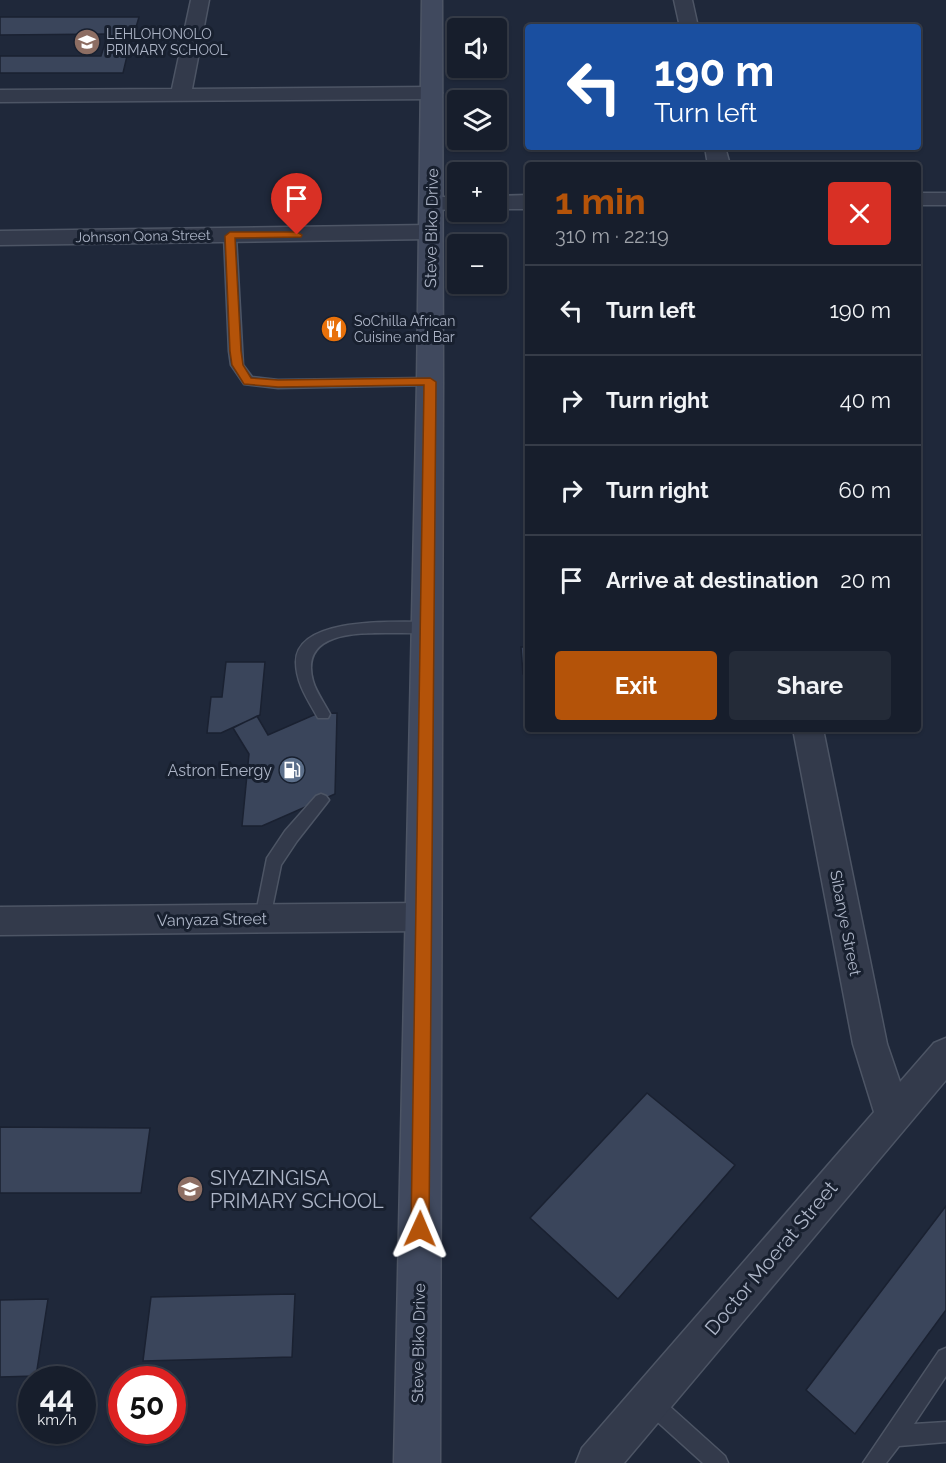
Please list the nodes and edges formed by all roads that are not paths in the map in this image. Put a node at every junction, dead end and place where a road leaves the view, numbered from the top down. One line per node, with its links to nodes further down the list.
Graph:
1 (200, 0): 6 (street)
2 (432, 0): 5 (main road, Steve Biko Drive)
3 (683, 0): 4 (street)
4 (688, 24)
5 (432, 93): 6 (street); 13 (main road, Steve Biko Drive)
6 (181, 95): 7 (street)
7 (0, 96)
8 (921, 199): 9 (street)
9 (946, 199)
10 (525, 202): 12 (street)
11 (447, 203): 13 (street)
12 (507, 203)
13 (431, 204): 14 (main road, Steve Biko Drive)
14 (430, 232): 15 (street, Johnson Qona Street); 17 (main road, Steve Biko Drive)
15 (230, 236): 16 (street, Johnson Qona Street); 17 (lane)
16 (0, 238)
17 (430, 382): 18 (main road, Steve Biko Drive)
18 (427, 627): 19 (lane); 22 (main road, Steve Biko Drive)
19 (323, 714)
20 (809, 732): 26 (street, Sibanye Street)
21 (321, 800): 23 (lane)
22 (424, 917): 23 (street, Vanyaza Street); 31 (main road, Steve Biko Drive)
23 (263, 918): 24 (street, Vanyaza Street)
24 (0, 921)
25 (946, 1054): 26 (street, Doctor Moerat Street)
26 (893, 1115): 28 (street, Doctor Moerat Street)
27 (946, 1358): 30 (lane)
28 (649, 1401): 32 (street, Doctor Moerat Street); 33 (lane)
29 (946, 1432): 30 (lane)
30 (894, 1436): 34 (lane)
31 (417, 1463)
32 (597, 1463)
33 (718, 1463)
34 (873, 1463)

